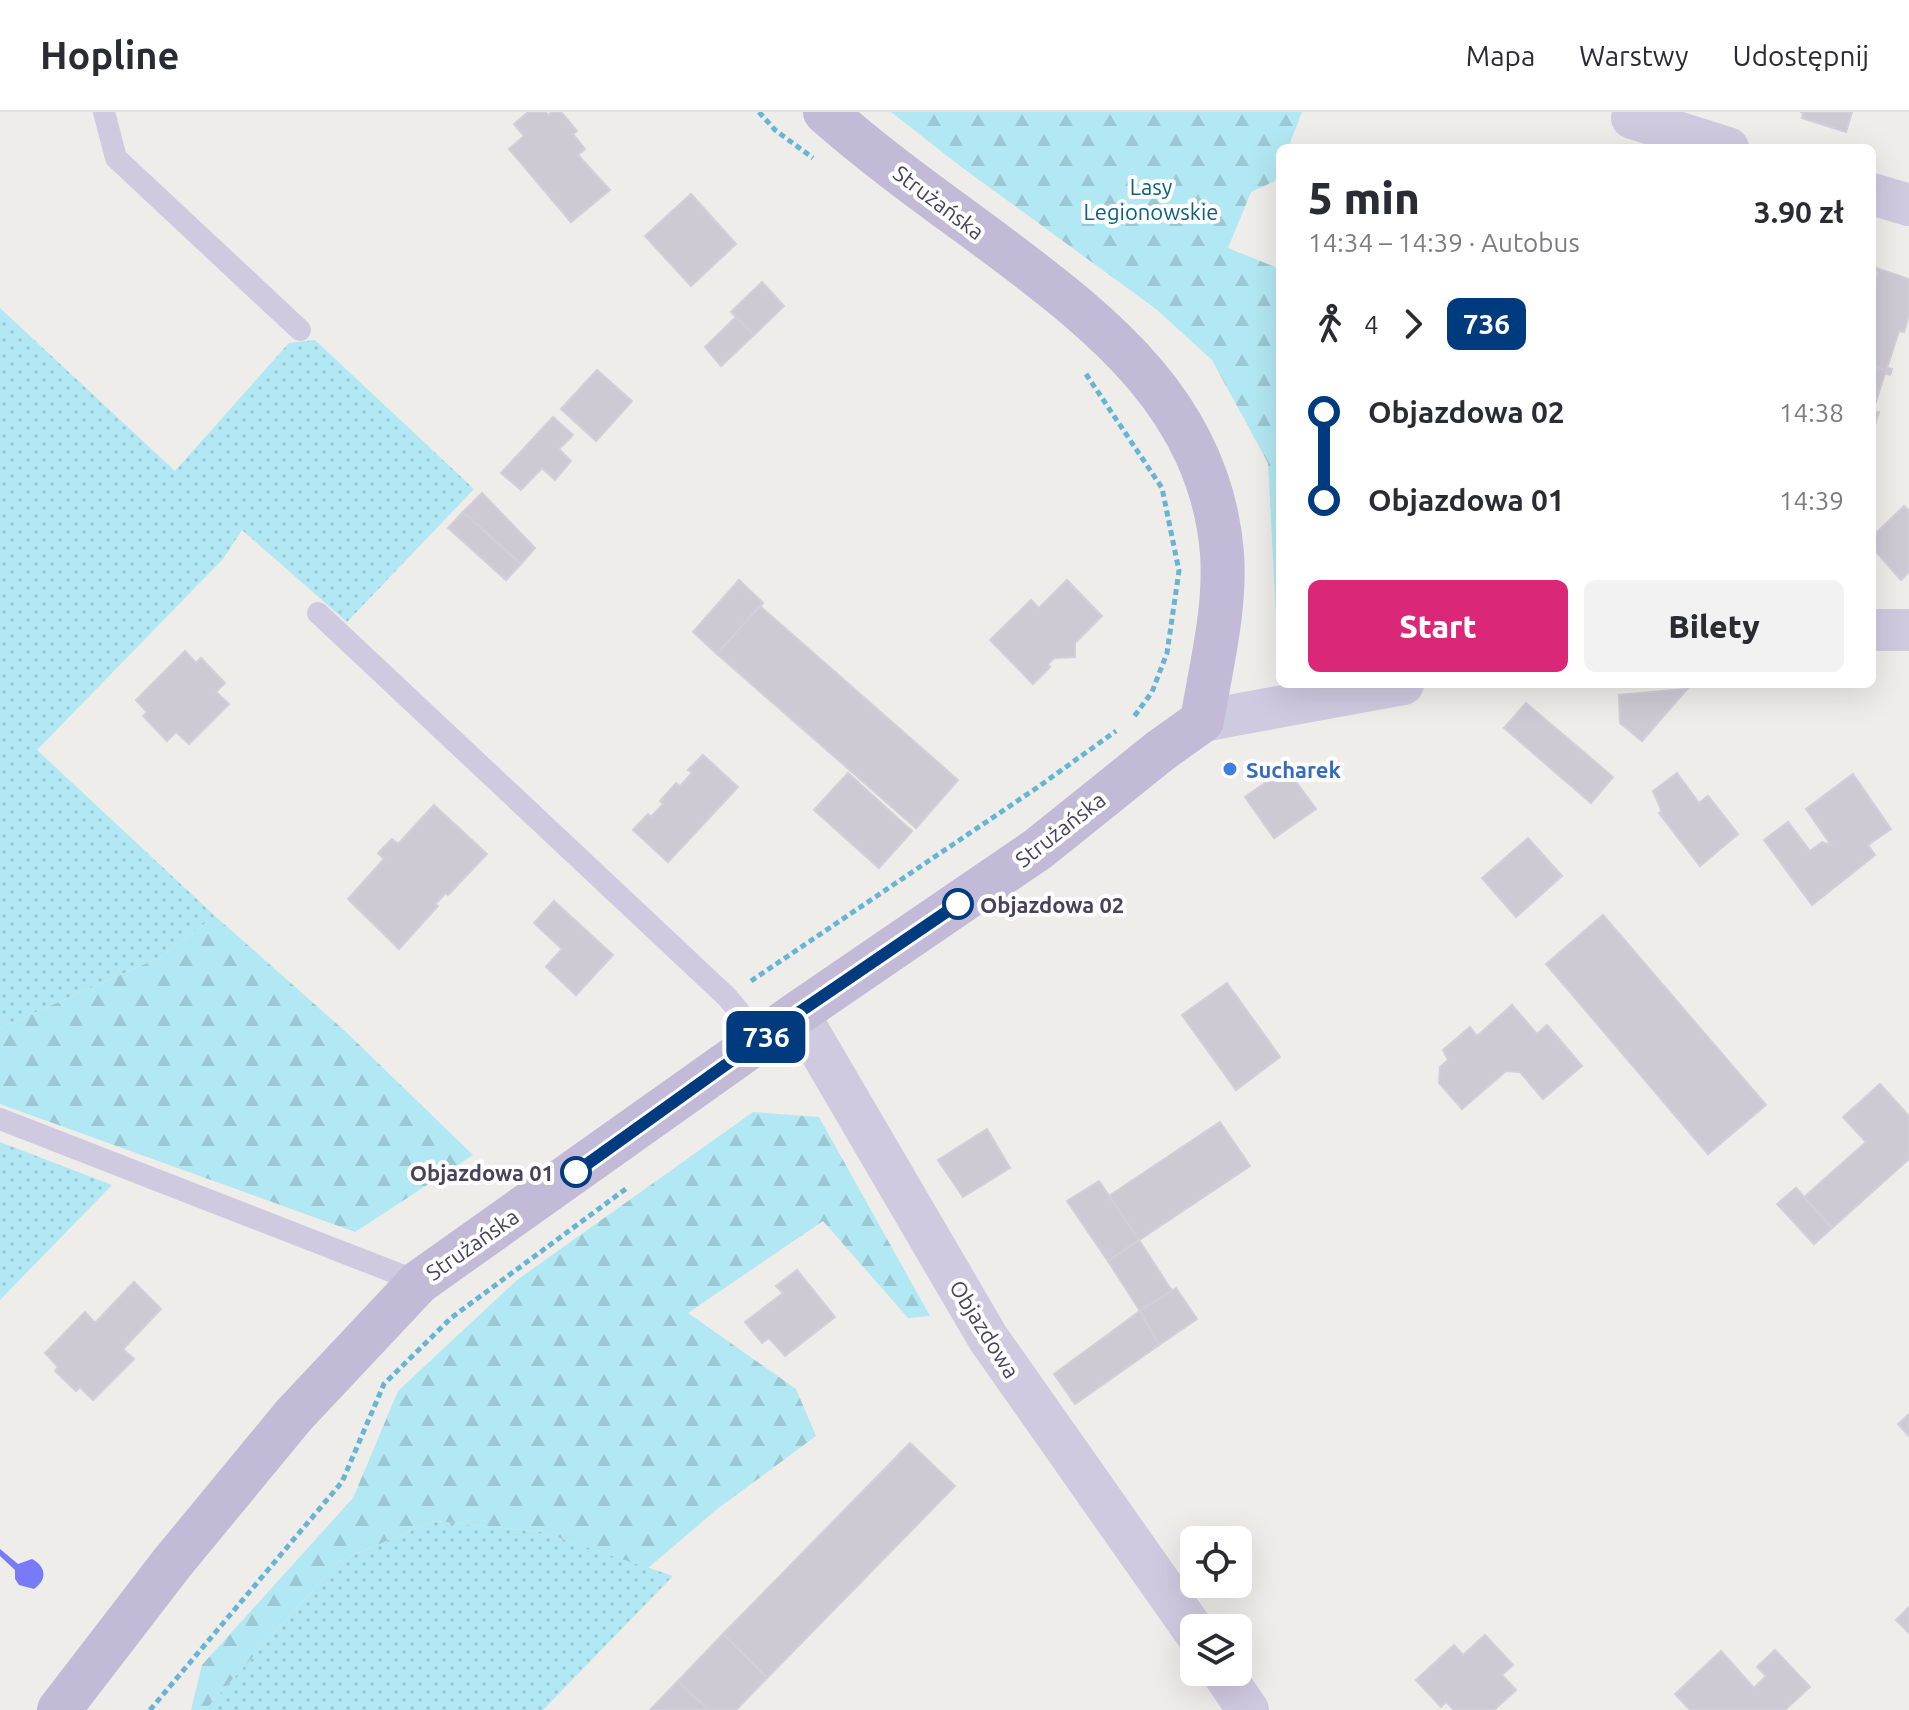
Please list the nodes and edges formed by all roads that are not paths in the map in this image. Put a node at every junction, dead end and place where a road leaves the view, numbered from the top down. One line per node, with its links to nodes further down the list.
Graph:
1 (104, 112): 7 (lane)
2 (825, 112): 12 (main road, Strużańska)
3 (1630, 126): 4 (street)
4 (1710, 144)
5 (1876, 195): 6 (street)
6 (1909, 205)
7 (300, 330)
8 (318, 613): 14 (lane)
9 (1876, 630): 10 (street)
10 (1909, 630)
11 (1381, 688): 12 (street)
12 (1202, 721): 13 (main road, Strużańska)
13 (798, 1013): 14 (main road, Strużańska); 17 (street, Objazdowa)
14 (762, 1039): 16 (main road, Strużańska)
15 (0, 1119): 16 (lane)
16 (419, 1282): 19 (main road, Strużańska)
17 (1182, 1614)
18 (1232, 1686): 20 (street)
19 (59, 1710)
20 (1248, 1710)

